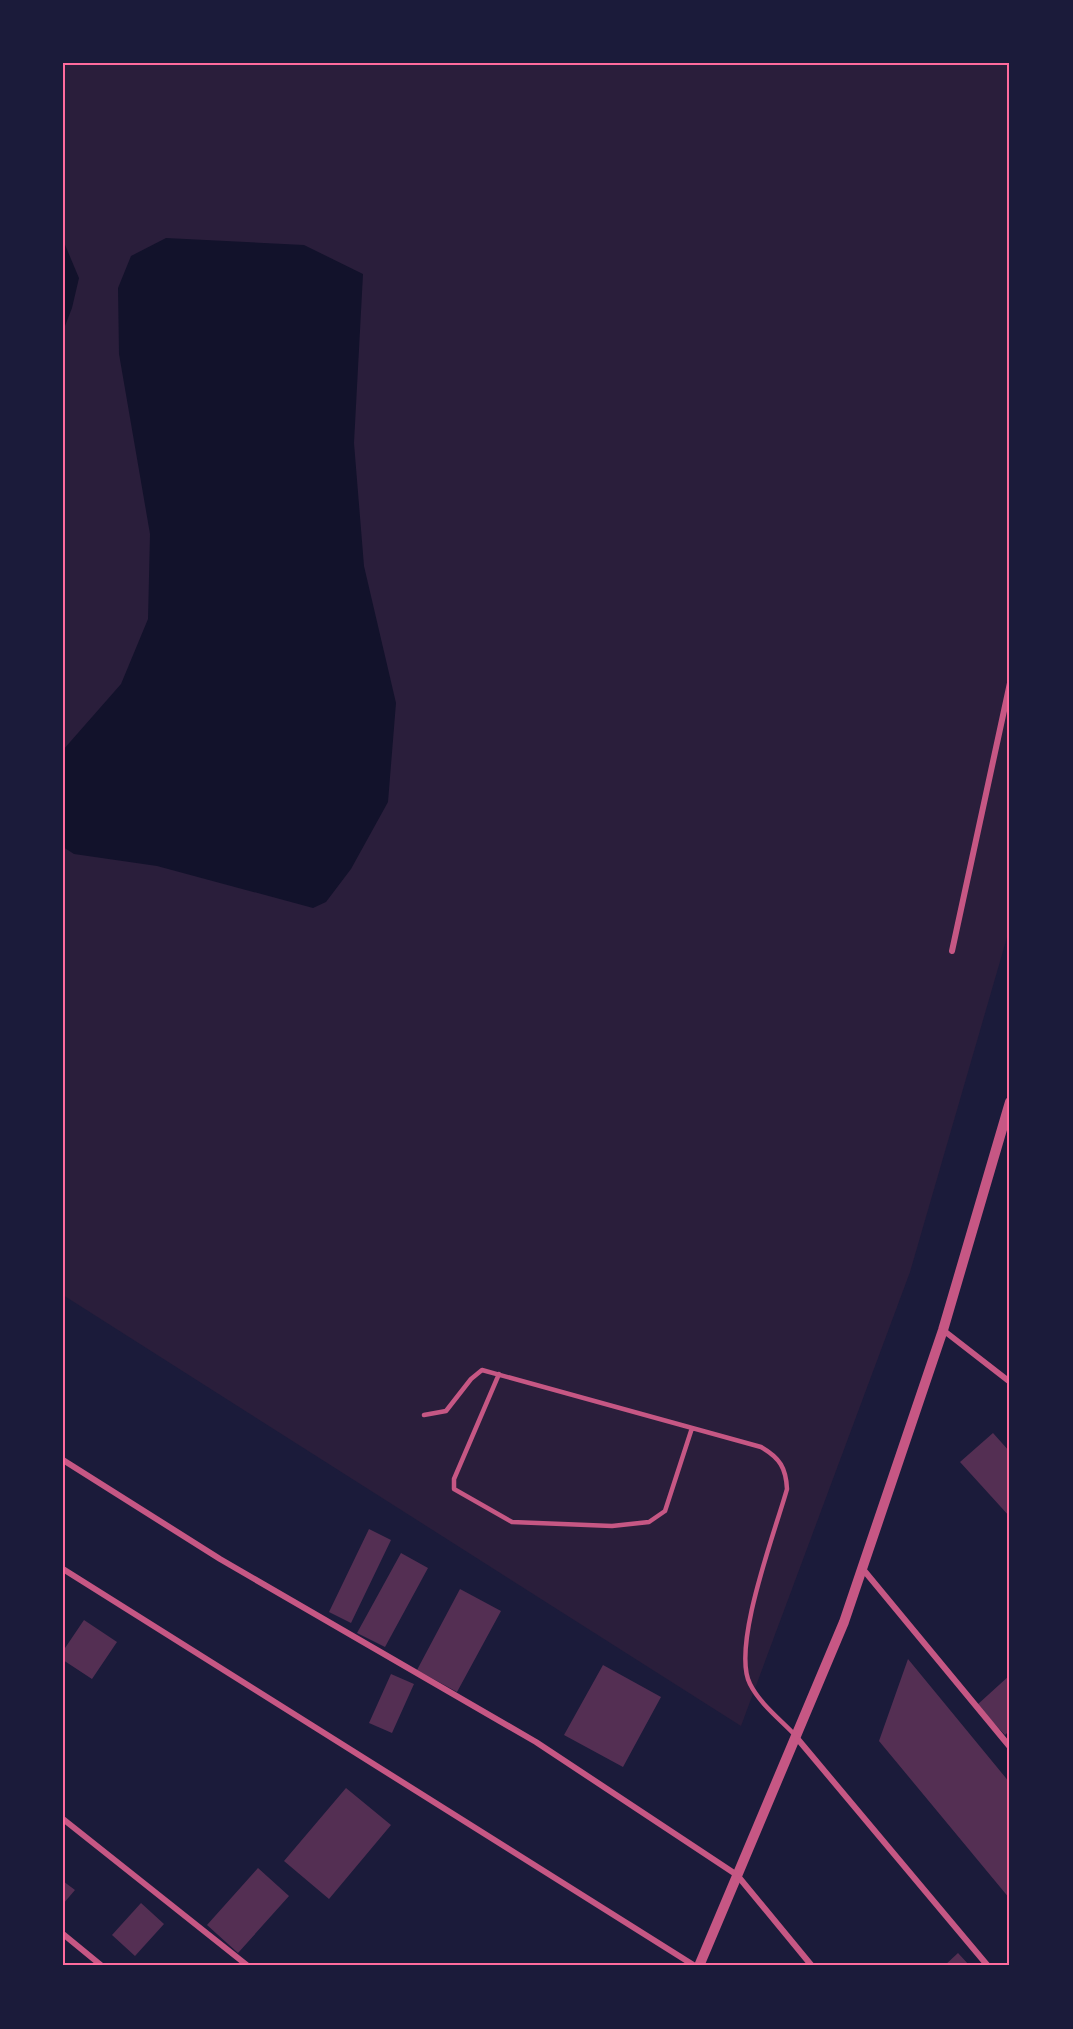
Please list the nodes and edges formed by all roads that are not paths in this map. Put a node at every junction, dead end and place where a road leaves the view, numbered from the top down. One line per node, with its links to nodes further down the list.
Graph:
1 (1010, 683): 2 (street)
2 (952, 951)
3 (1010, 1102): 4 (street)
4 (943, 1330): 6 (street); 10 (street)
5 (499, 1374): 7 (lane); 8 (lane); 8 (lane)
6 (1010, 1382)
7 (424, 1415)
8 (692, 1428): 12 (lane)
9 (63, 1460): 15 (street)
10 (862, 1568): 12 (street); 13 (street)
11 (63, 1569): 19 (street)
12 (796, 1736): 15 (street); 21 (street)
13 (1010, 1747)
14 (63, 1819): 18 (street)
15 (737, 1875): 19 (street); 20 (street)
16 (63, 1934): 17 (street)
17 (102, 1966)
18 (248, 1966)
19 (697, 1966)
20 (812, 1966)
21 (988, 1966)

